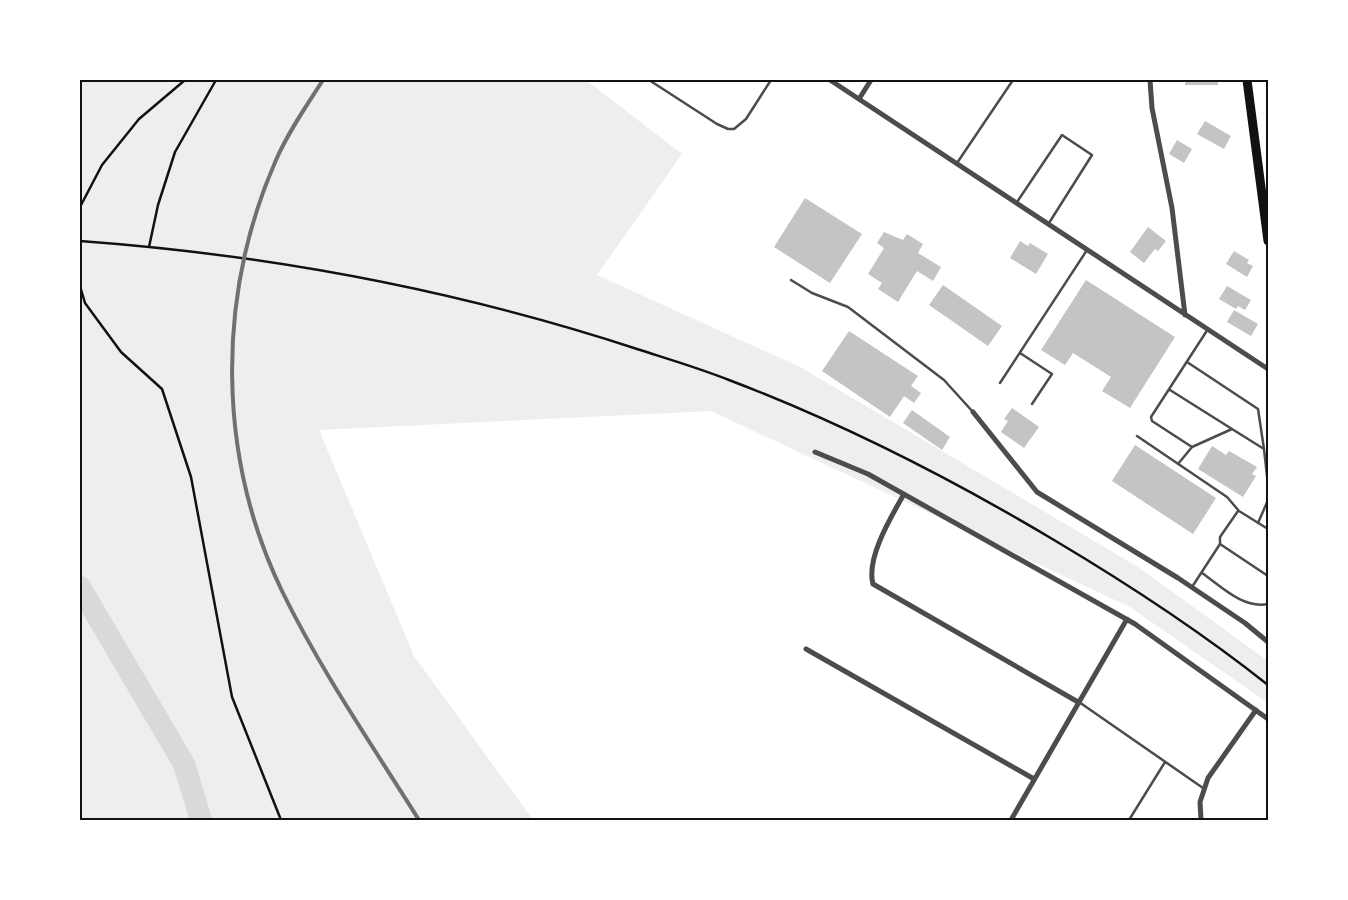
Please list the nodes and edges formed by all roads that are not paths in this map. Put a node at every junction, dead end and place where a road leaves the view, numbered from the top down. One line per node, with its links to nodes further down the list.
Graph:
1 (649, 80): 2 (lane)
2 (772, 80)
3 (830, 80): 8 (street)
4 (871, 80): 8 (street)
5 (1012, 80): 9 (lane)
6 (1150, 80): 15 (street)
7 (1247, 80): 12 (main road)
8 (859, 99): 9 (street)
9 (957, 163): 10 (street)
10 (1017, 202): 11 (street); 11 (lane)
11 (1049, 223): 13 (street)
12 (1268, 241)
13 (1088, 249): 15 (street); 17 (lane)
14 (790, 280): 23 (lane)
15 (1186, 315): 16 (street)
16 (1208, 329): 18 (lane); 19 (street)
17 (1020, 353): 20 (lane); 22 (lane)
18 (1187, 362): 21 (lane); 27 (lane)
19 (1268, 369)
20 (1000, 383)
21 (1169, 390): 24 (lane); 26 (lane)
22 (1032, 404)
23 (973, 412): 39 (street)
24 (1232, 429): 26 (lane); 27 (lane)
25 (1137, 436): 29 (lane)
26 (1192, 447): 29 (lane)
27 (1264, 449): 30 (lane)
28 (815, 452): 31 (street)
29 (1178, 464): 33 (lane)
30 (1268, 485)
31 (904, 494): 41 (street); 44 (street)
32 (1268, 500): 34 (lane)
33 (1239, 511): 34 (lane); 36 (lane)
34 (1258, 523): 35 (lane)
35 (1268, 529)
36 (1220, 544): 37 (lane); 38 (lane)
37 (1202, 573): 39 (lane); 40 (lane)
38 (1268, 576)
39 (1192, 587): 42 (street)
40 (1268, 604)
41 (1127, 619): 44 (street); 45 (street)
42 (1268, 642)
43 (806, 649): 48 (street)
44 (1078, 702): 47 (lane); 48 (street)
45 (1256, 710): 46 (street); 49 (street)
46 (1268, 719)
47 (1165, 762): 49 (lane); 51 (lane)
48 (1034, 779): 50 (street)
49 (1203, 788): 52 (street)
50 (1011, 820)
51 (1130, 820)
52 (1201, 820)

